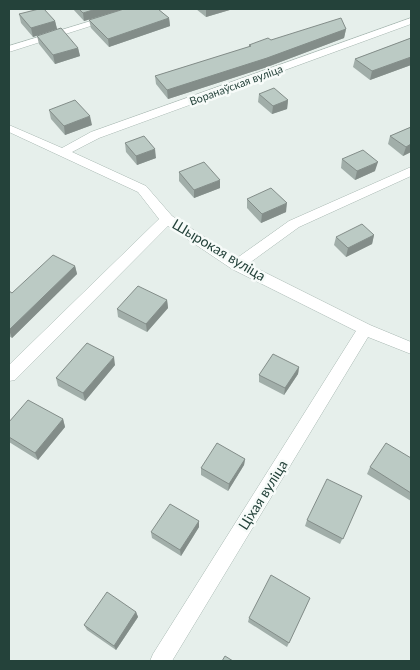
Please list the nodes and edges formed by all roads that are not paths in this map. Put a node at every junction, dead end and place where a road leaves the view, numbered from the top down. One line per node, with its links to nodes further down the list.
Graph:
1 (139, 9): 3 (street)
2 (411, 21): 5 (street, Воранаўская вуліца)
3 (9, 49)
4 (11, 132): 5 (street, Шырокая вуліца)
5 (62, 153): 7 (street, Шырокая вуліца)
6 (411, 171): 8 (street)
7 (167, 219): 8 (street, Шырокая вуліца); 11 (street)
8 (237, 265): 9 (street, Шырокая вуліца)
9 (365, 329): 10 (street, Шырокая вуліца); 12 (street, Ціхая вуліца)
10 (411, 348)
11 (9, 375)
12 (160, 661)

